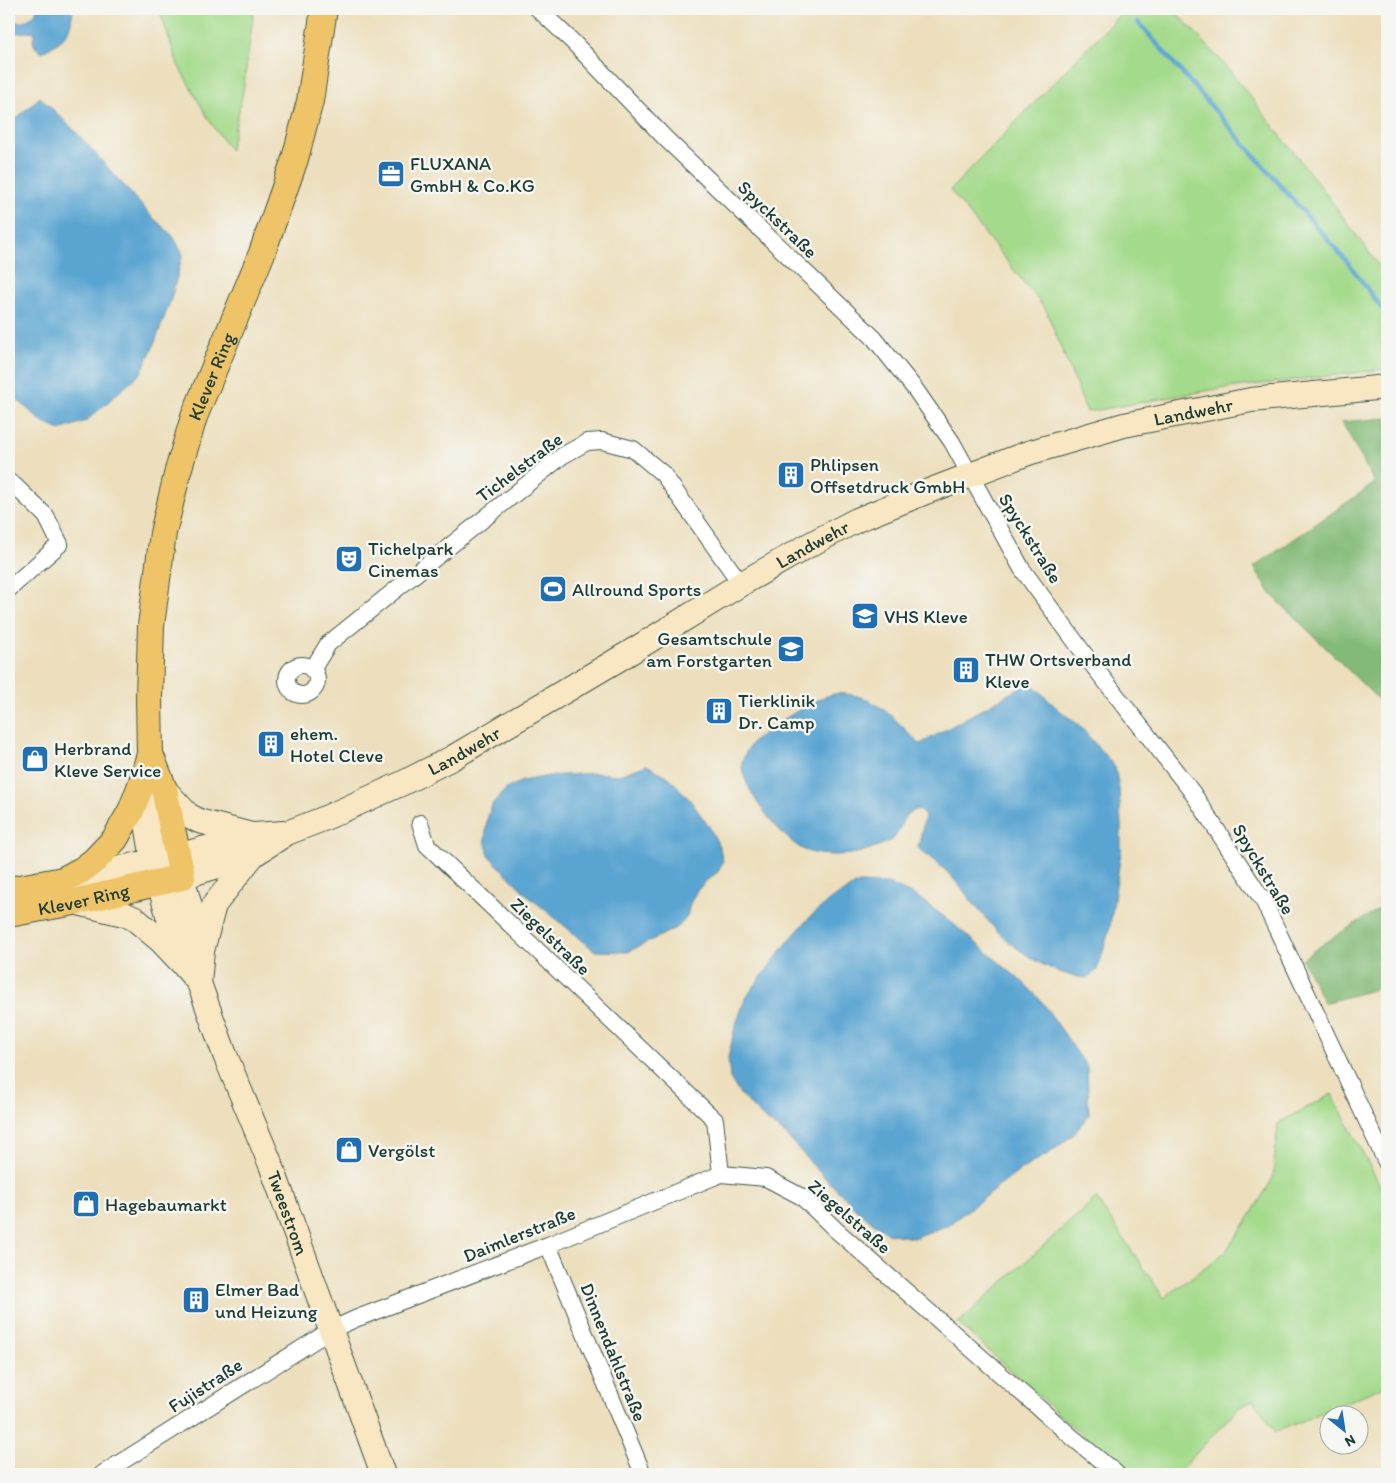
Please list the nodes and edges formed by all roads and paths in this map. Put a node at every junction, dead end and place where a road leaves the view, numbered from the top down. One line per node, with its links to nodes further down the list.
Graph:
1 (324, 9): 9 (main road, Klever Ring)
2 (538, 9): 4 (street, Spyckstraße)
3 (1387, 387): 4 (main road, Landwehr)
4 (970, 476): 6 (main road, Landwehr); 19 (street, Spyckstraße)
5 (9, 482): 7 (street)
6 (741, 584): 8 (street, Tichelstraße); 11 (main road, Landwehr)
7 (9, 589)
8 (312, 670)
9 (153, 787): 11 (main road); 12 (main road, Klever Ring); 14 (main road, Klever Ring)
10 (420, 823): 20 (street, Ziegelstraße)
11 (253, 845): 12 (main road, Landwehr); 16 (main road)
12 (168, 869): 14 (main road, Klever Ring); 16 (main road, Tweestrom); 17 (main road, Tweestrom)
13 (9, 890): 14 (main road, Klever Ring)
14 (69, 891): 15 (main road, Klever Ring); 17 (main road)
15 (9, 914)
16 (202, 951): 18 (main road, Tweestrom)
17 (181, 962): 18 (main road, Tweestrom)
18 (199, 983): 22 (main road, Tweestrom)
19 (1387, 1164)
20 (721, 1174): 21 (street, Daimlerstraße); 26 (street, Ziegelstraße)
21 (548, 1245): 22 (street, Daimlerstraße); 25 (street, Dinnendahlstraße)
22 (331, 1330): 23 (street, Fujistraße); 24 (main road, Tweestrom)
23 (102, 1474)
24 (383, 1474)
25 (643, 1474)
26 (1116, 1474)

